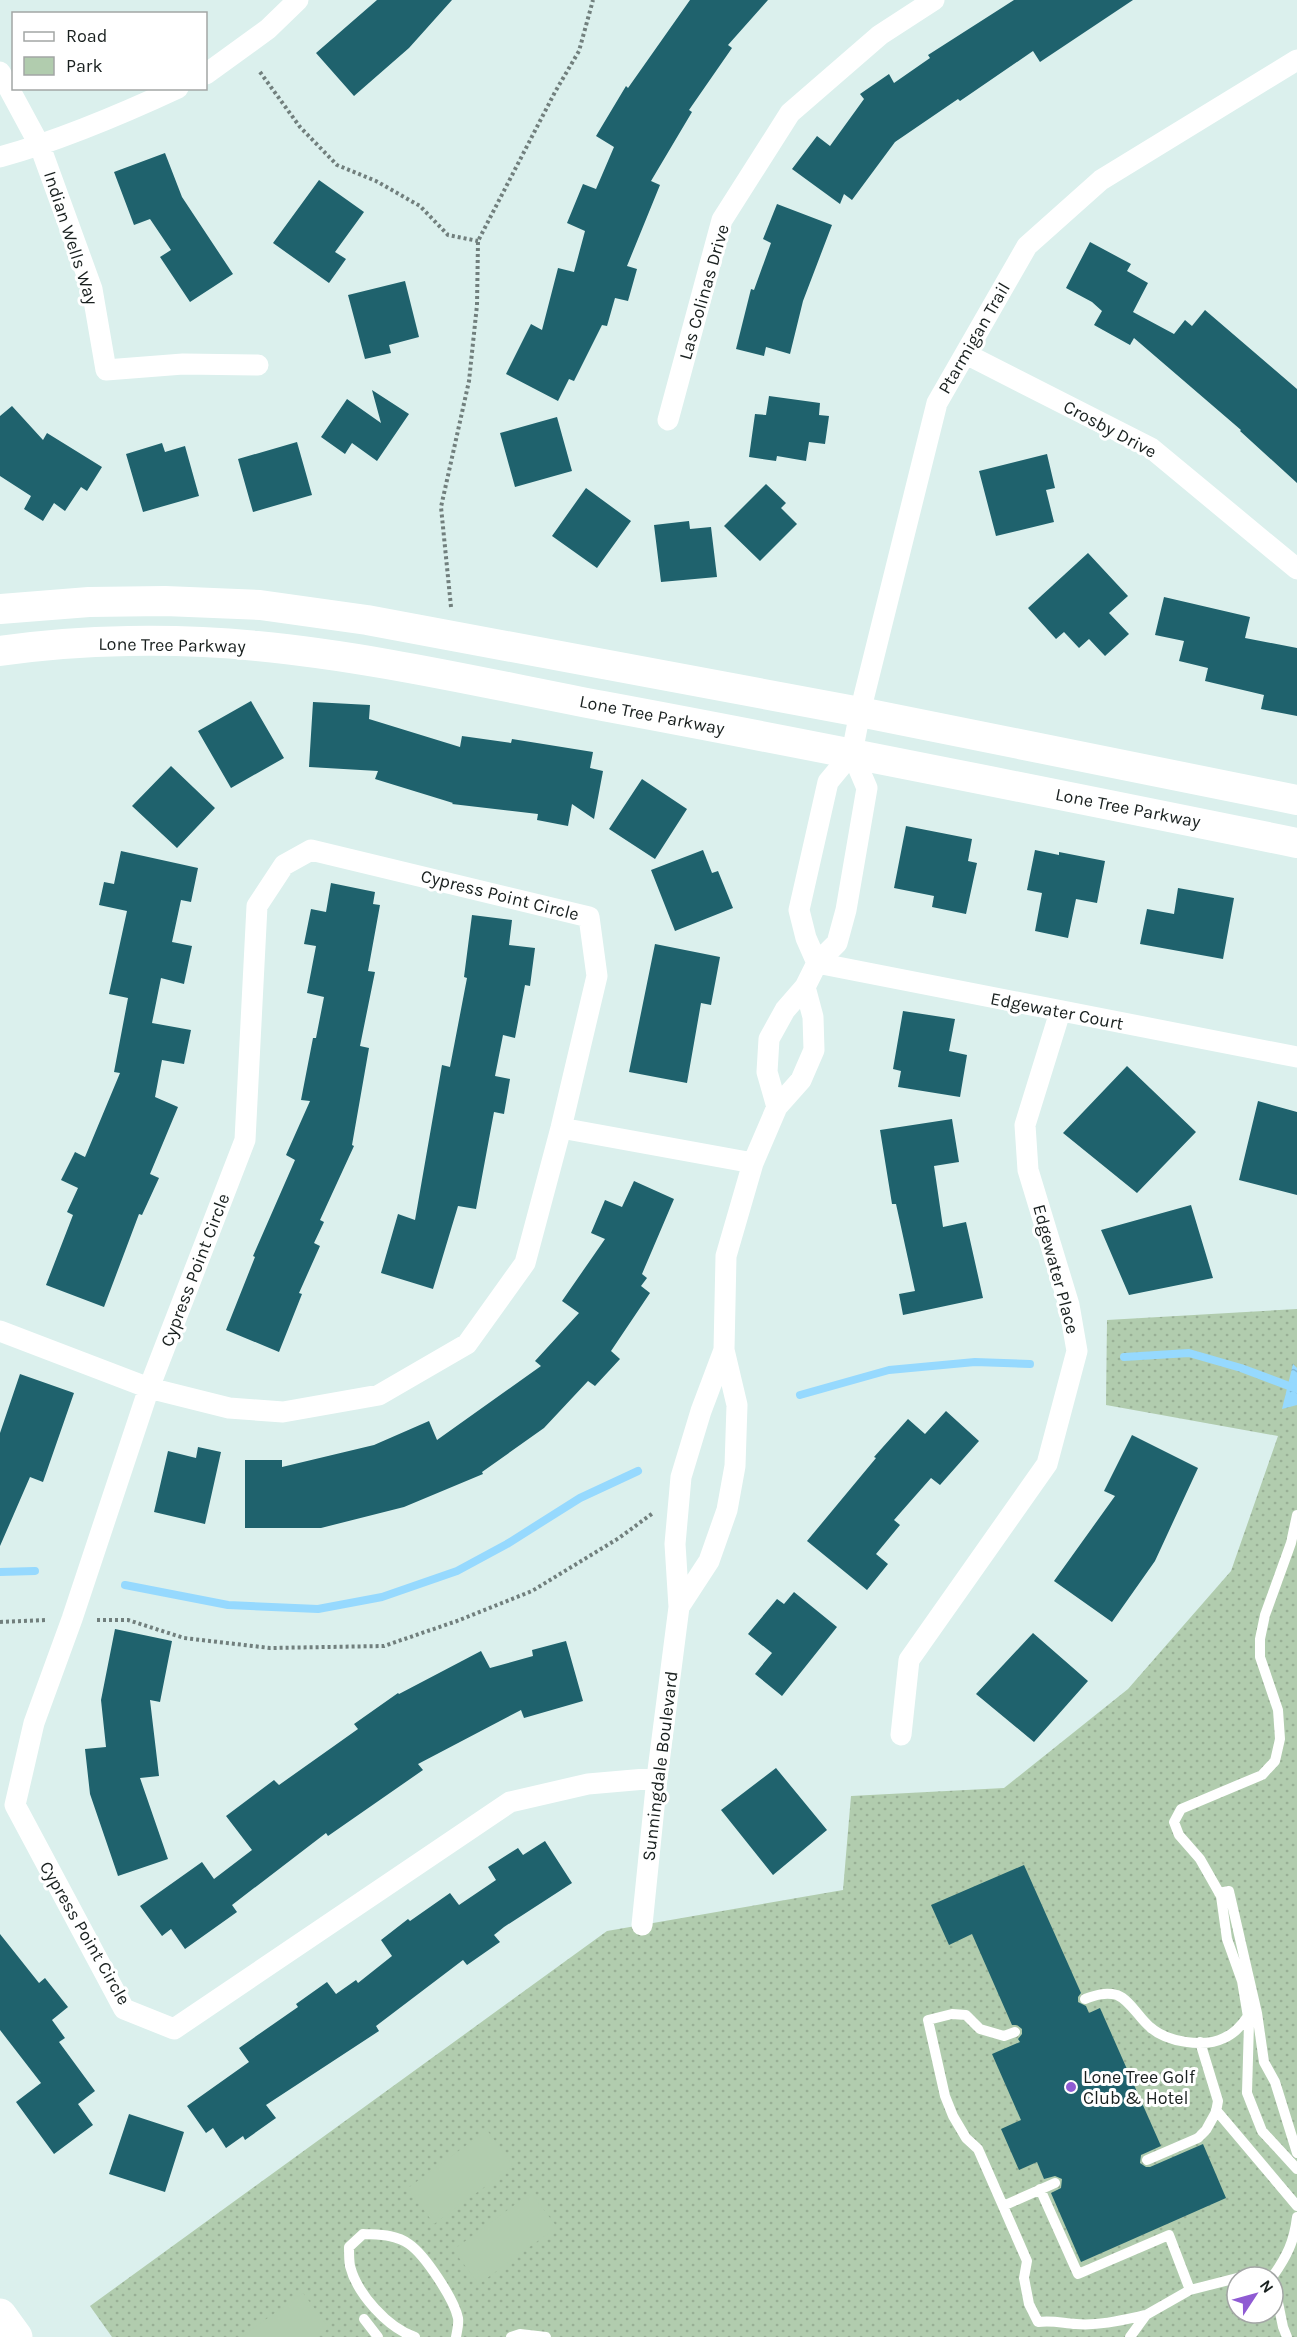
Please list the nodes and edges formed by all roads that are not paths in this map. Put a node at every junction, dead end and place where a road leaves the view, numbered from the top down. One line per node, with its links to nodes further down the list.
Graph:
1 (297, 0): 5 (street)
2 (934, 0): 11 (street, Las Colinas Drive)
3 (1297, 60): 9 (street, Ptarmigan Trail)
4 (0, 72): 7 (street, Indian Wells Way)
5 (207, 73)
6 (174, 90): 7 (street)
7 (40, 146): 8 (street); 10 (street, Indian Wells Way)
8 (0, 157)
9 (966, 354): 12 (street, Crosby Drive); 15 (street, Ptarmigan Trail)
10 (258, 365)
11 (668, 420)
12 (1297, 569)
13 (0, 609): 15 (street)
14 (0, 651): 16 (street, Lone Tree Parkway)
15 (860, 712): 16 (street, Ptarmigan Trail); 17 (street)
16 (852, 753): 18 (street, Lone Tree Parkway); 19 (street); 19 (street)
17 (1297, 800)
18 (1297, 843)
19 (817, 963): 20 (street); 21 (street, Edgewater Court)
20 (805, 987): 23 (street, Sunningdale Boulevard); 23 (street)
21 (1060, 1012): 22 (street, Edgewater Court); 31 (street, Edgewater Place)
22 (1297, 1057)
23 (777, 1107): 25 (street, Sunningdale Boulevard)
24 (561, 1128): 25 (street); 28 (street, Cypress Point Circle); 28 (street, Cypress Point Circle)
25 (753, 1163): 27 (street, Sunningdale Boulevard)
26 (0, 1331): 28 (street)
27 (724, 1350): 30 (street, Sunningdale Boulevard); 30 (street, Sunningdale Boulevard)
28 (149, 1388): 32 (street, Cypress Point Circle)
29 (1297, 1515): 33 (lane)
30 (680, 1607): 32 (street, Sunningdale Boulevard)
31 (901, 1735)
32 (657, 1778): 34 (street, Sunningdale Boulevard)
33 (1219, 1893): 36 (lane); 40 (lane)
34 (642, 1925)
35 (1085, 1999): 38 (lane)
36 (1248, 2016): 38 (lane); 42 (lane)
37 (1015, 2032): 45 (lane)
38 (1200, 2042): 39 (lane)
39 (1216, 2110): 41 (lane); 46 (lane)
40 (1297, 2153)
41 (1147, 2160)
42 (1297, 2169)
43 (1054, 2183): 44 (lane)
44 (1040, 2189): 45 (lane); 50 (lane)
45 (1003, 2206): 52 (lane)
46 (1297, 2206)
47 (1297, 2217): 48 (lane)
48 (1281, 2265)
49 (1225, 2281): 50 (lane)
50 (1190, 2290): 52 (lane)
51 (0, 2315): 54 (main road)
52 (1146, 2315): 60 (lane)
53 (364, 2319): 55 (lane)
54 (16, 2337)
55 (378, 2337)
56 (415, 2337): 57 (lane)
57 (456, 2337)
58 (510, 2337): 59 (lane)
59 (546, 2337)
60 (1130, 2337)

